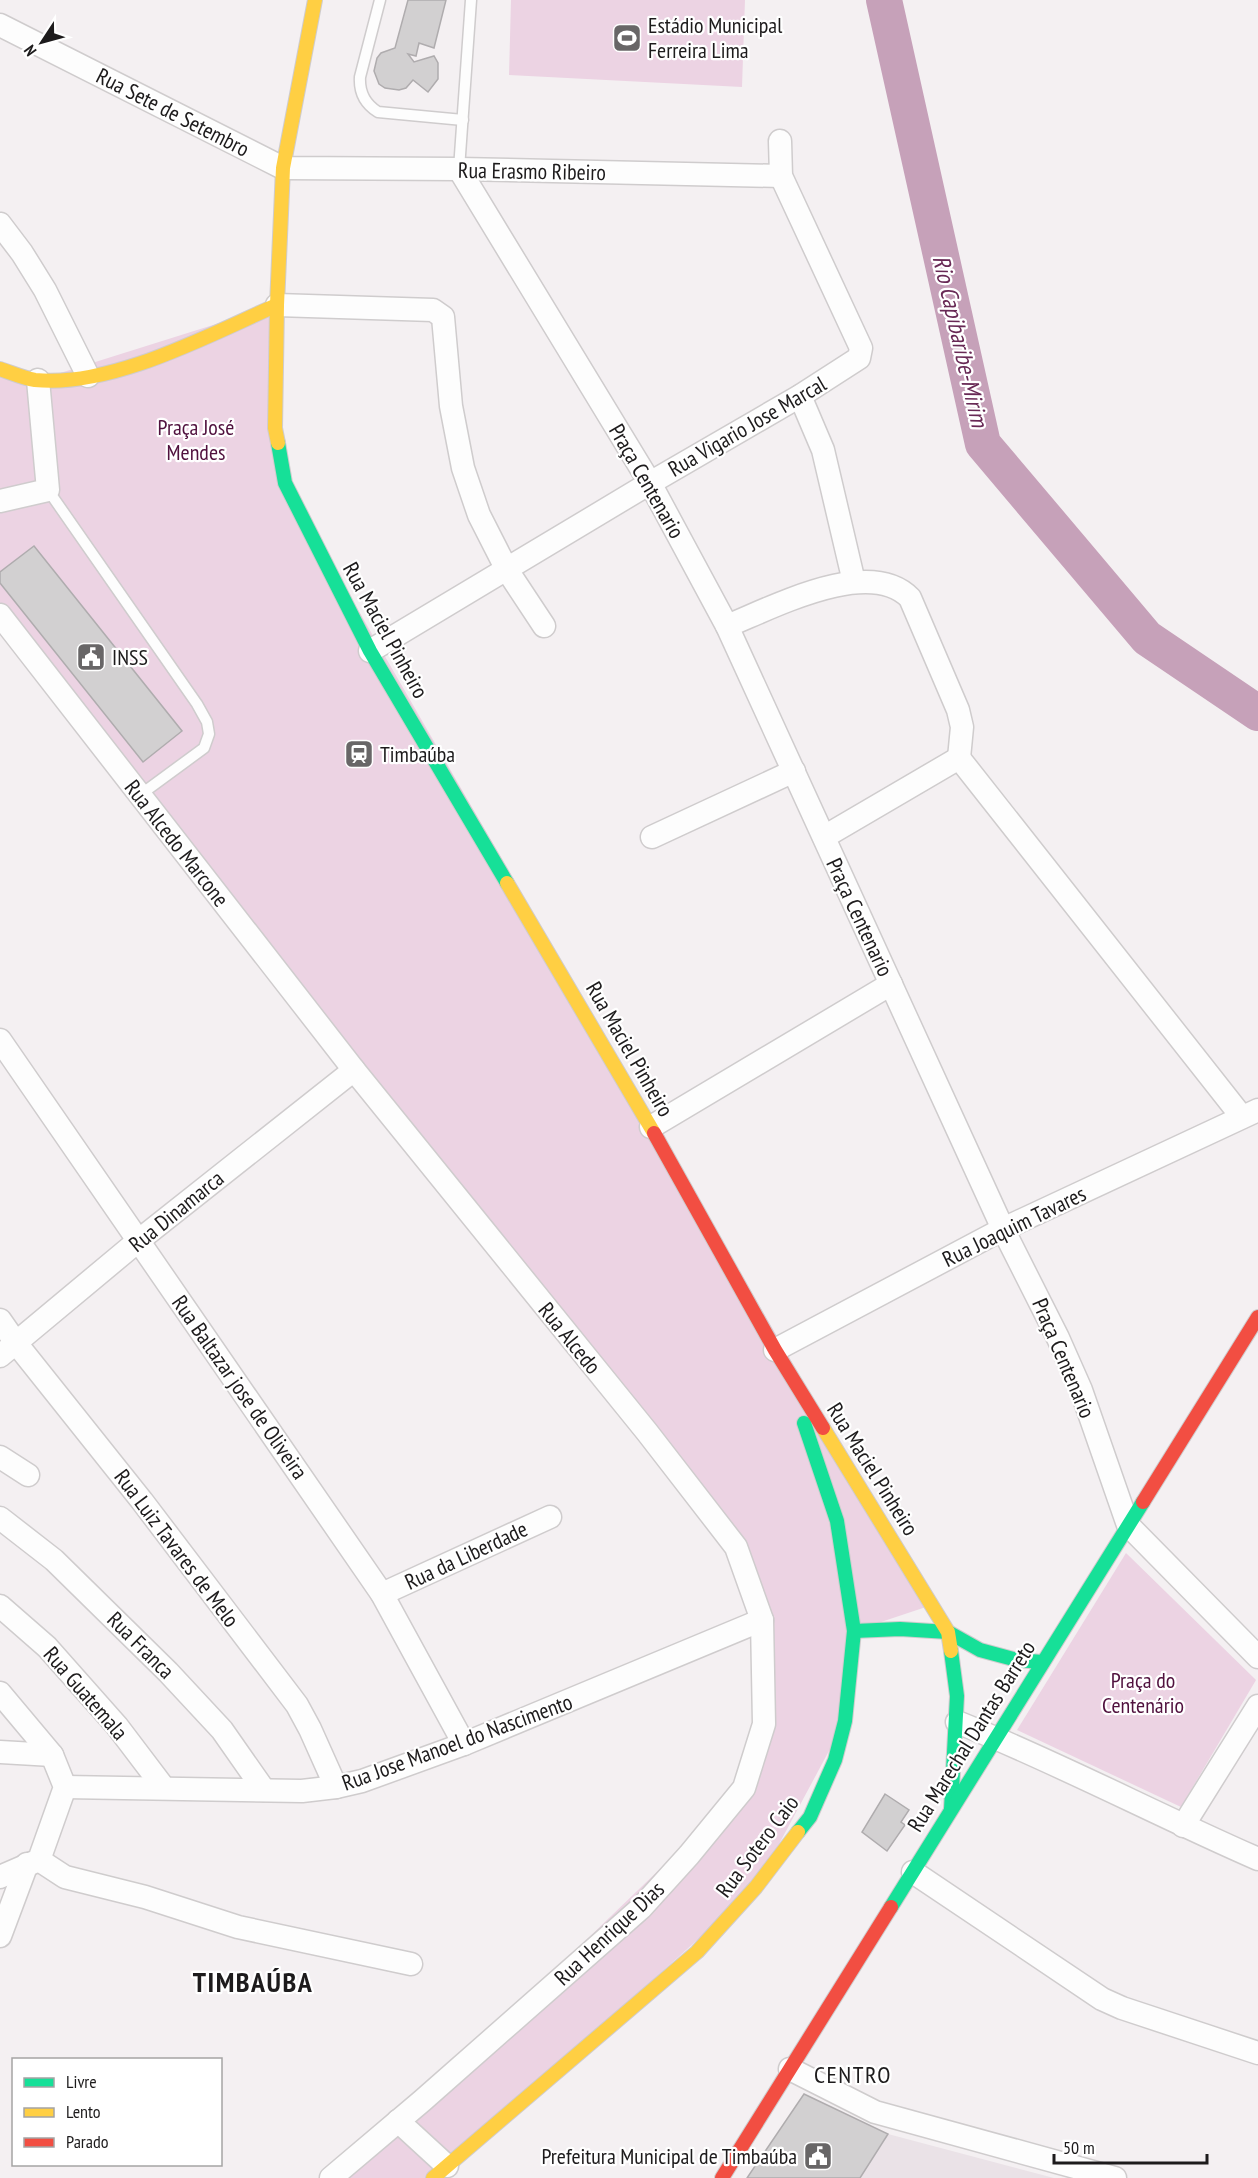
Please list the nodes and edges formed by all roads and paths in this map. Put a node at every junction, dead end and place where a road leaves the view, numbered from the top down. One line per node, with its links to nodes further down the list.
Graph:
1 (315, 0): 7 (street, Rua Maciel Pinheiro)
2 (380, 0): 5 (lane)
3 (471, 0): 5 (lane)
4 (0, 25): 7 (street, Rua Sete de Setembro)
5 (463, 120): 8 (lane)
6 (780, 141): 9 (street, Rua Vigario Jose Marcal)
7 (283, 168): 8 (street, Rua Erasmo Ribeiro); 11 (street, Rua Maciel Pinheiro)
8 (459, 169): 9 (street, Rua Erasmo Ribeiro); 16 (street, Praça Centenario)
9 (781, 176): 15 (street, Rua Vigario Jose Marcal)
10 (0, 224): 13 (street)
11 (277, 305): 13 (street); 19 (street); 24 (street, Rua Maciel Pinheiro)
12 (0, 369): 14 (street)
13 (88, 376): 14 (street)
14 (38, 380): 17 (street)
15 (800, 396): 16 (street, Rua Vigario Jose Marcal); 20 (street)
16 (650, 483): 19 (street, Rua Vigario Jose Marcal); 23 (street, Praça Centenario)
17 (48, 490): 18 (street); 27 (lane)
18 (0, 501)
19 (507, 570): 22 (street); 24 (street, Rua Vigario Jose Marcal)
20 (854, 582): 23 (street); 25 (street)
21 (0, 615): 27 (street, Rua Alcedo Marcone)
22 (544, 626)
23 (727, 626): 26 (street, Praça Centenario)
24 (370, 651): 34 (street, Rua Maciel Pinheiro)
25 (959, 758): 29 (street); 33 (street)
26 (794, 771): 28 (street); 29 (street, Praça Centenario)
27 (140, 795): 32 (street, Rua Alcedo Marcone)
28 (652, 837)
29 (824, 837): 30 (street, Praça Centenario)
30 (891, 984): 34 (street); 35 (street, Praça Centenario)
31 (0, 1040): 36 (street, Rua Baltazar jose de Oliveira)
32 (354, 1070): 36 (street, Rua Dinamarca); 48 (street, Rua Alcedo)
33 (1250, 1114): 35 (street, Rua Joaquim Tavares)
34 (651, 1127): 40 (street, Rua Maciel Pinheiro)
35 (1003, 1229): 40 (street, Rua Joaquim Tavares); 45 (street, Praça Centenario)
36 (138, 1240): 39 (street, Rua Dinamarca); 46 (street, Rua Baltazar jose de Oliveira)
37 (1258, 1317): 45 (street, Rua Marechal Dantas Barreto)
38 (0, 1320): 39 (street, Rua Luiz Tavares de Melo)
39 (8, 1349): 61 (street, Rua Luiz Tavares de Melo)
40 (775, 1350): 49 (street, Rua Sotero Caio); 50 (street, Rua Maciel Pinheiro)
41 (0, 1457): 42 (street)
42 (28, 1475)
43 (550, 1517): 46 (street, Rua da Liberdade)
44 (0, 1518): 63 (street, Rua Franca)
45 (1128, 1525): 51 (street, Praça Centenario); 52 (street, Rua Marechal Dantas Barreto)
46 (382, 1594): 57 (street, Rua Baltazar jose de Oliveira)
47 (0, 1606): 62 (street, Rua Guatemala)
48 (762, 1620): 57 (street, Rua Jose Manoel do Nascimento); 74 (street, Rua Henrique Dias)
49 (854, 1631): 50 (street); 75 (street, Rua Sotero Caio)
50 (948, 1632): 52 (street); 55 (street, Rua Maciel Pinheiro)
51 (1258, 1657)
52 (1042, 1662): 56 (street, Rua Marechal Dantas Barreto)
53 (0, 1693): 59 (street)
54 (1258, 1706): 65 (street)
55 (957, 1722): 56 (street); 64 (street, Rua Maciel Pinheiro)
56 (996, 1737): 64 (street, Rua Marechal Dantas Barreto); 65 (street)
57 (464, 1744): 61 (street, Rua Jose Manoel do Nascimento)
58 (0, 1752): 59 (street)
59 (52, 1755): 60 (street)
60 (65, 1787): 62 (street, Rua Jose Manoel do Nascimento); 67 (street)
61 (336, 1787): 63 (street, Rua Jose Manoel do Nascimento)
62 (164, 1788): 63 (street, Rua Jose Manoel do Nascimento)
63 (264, 1790)
64 (951, 1809): 68 (street, Rua Marechal Dantas Barreto)
65 (1183, 1826): 66 (street)
66 (1258, 1859)
67 (33, 1862): 69 (street); 70 (street); 71 (street)
68 (913, 1872): 72 (street); 73 (street, Rua Marechal Dantas Barreto)
69 (0, 1877)
70 (0, 1936)
71 (411, 1964)
72 (1258, 2053)
73 (790, 2069): 77 (street, Rua Marechal Dantas Barreto); 78 (street)
74 (398, 2121): 75 (street); 76 (street, Rua Henrique Dias)
75 (440, 2172)
76 (331, 2178)
77 (722, 2178)
78 (1115, 2178)

